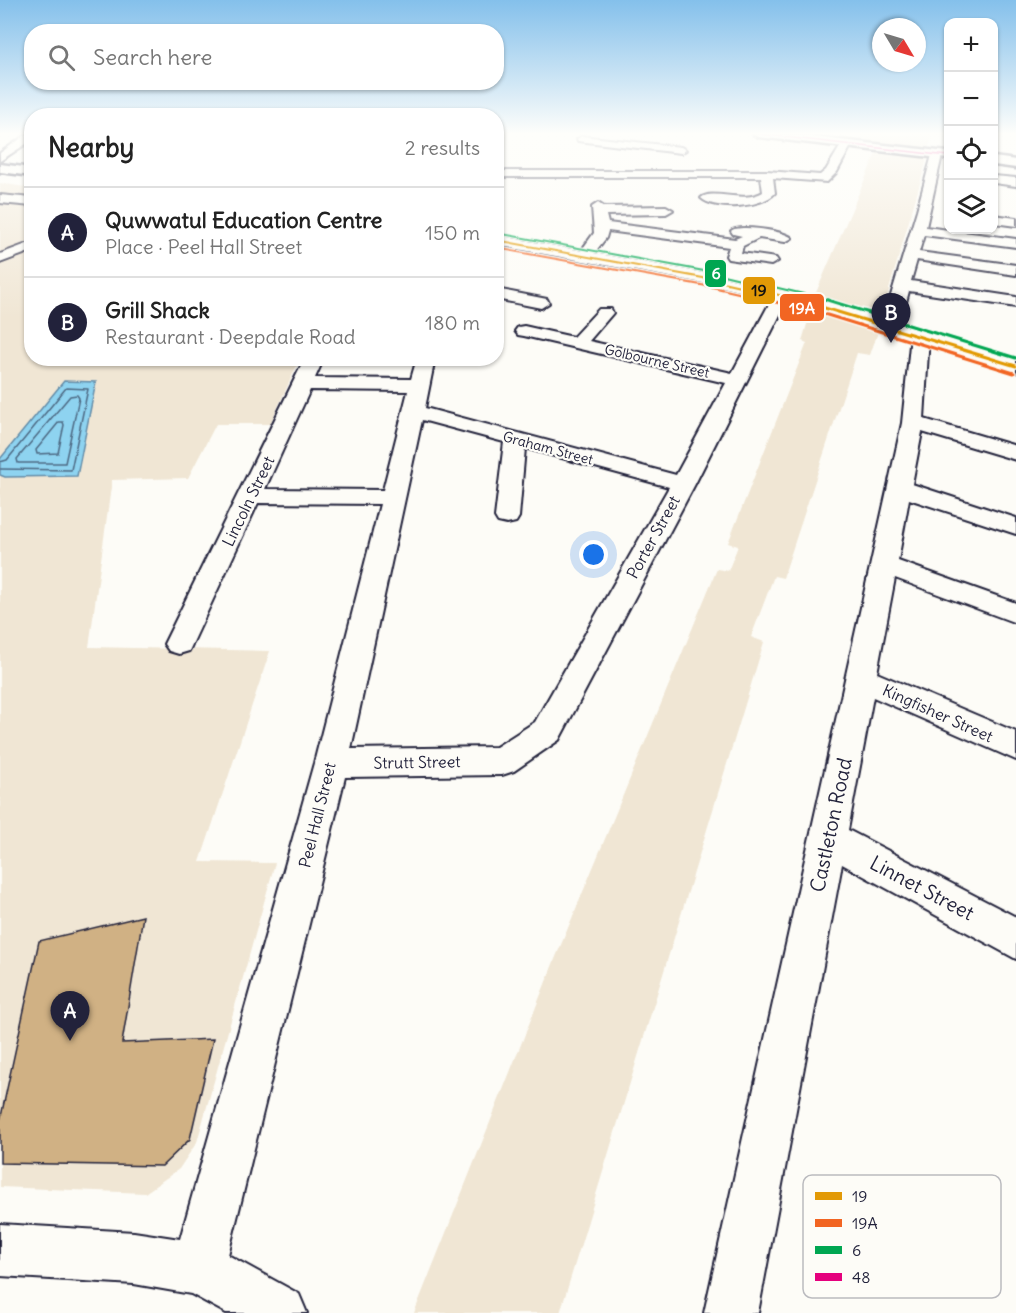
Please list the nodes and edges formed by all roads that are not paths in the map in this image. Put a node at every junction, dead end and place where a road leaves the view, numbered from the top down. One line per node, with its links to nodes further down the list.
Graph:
1 (595, 195): 10 (street)
2 (705, 195): 3 (street)
3 (769, 195)
4 (930, 195): 8 (street, Castleton Road)
5 (0, 200): 6 (street)
6 (24, 202)
7 (666, 210): 10 (street)
8 (924, 210): 9 (street); 13 (street, Castleton Road)
9 (940, 212)
10 (600, 217): 14 (street); 21 (street)
11 (998, 220): 12 (street)
12 (1016, 222)
13 (919, 230): 18 (street); 22 (street, Castleton Road)
14 (677, 236): 15 (street); 19 (street)
15 (737, 238): 16 (street); 24 (street)
16 (785, 238)
17 (504, 241): 21 (main road)
18 (1016, 243)
19 (666, 248)
20 (24, 249): 23 (street)
21 (585, 255): 27 (main road)
22 (911, 255): 25 (street); 26 (street, Castleton Road)
23 (0, 259)
24 (771, 261)
25 (1016, 270)
26 (903, 285): 29 (street); 32 (street, Castleton Road)
27 (782, 295): 32 (main road); 37 (street, Porter Street)
28 (504, 296): 30 (street)
29 (1016, 302)
30 (541, 303)
31 (605, 314): 34 (street, Golbourne Street)
32 (897, 327): 36 (main road); 40 (street, Castleton Road)
33 (524, 332): 34 (street, Golbourne Street)
34 (577, 343): 37 (street, Golbourne Street)
35 (311, 366): 38 (street, Lincoln Street)
36 (1016, 366)
37 (737, 380): 43 (street, Porter Street)
38 (303, 384): 39 (street, Graham Street); 45 (street, Lincoln Street)
39 (419, 385): 41 (street, Graham Street); 46 (street, Peel Hall Street)
40 (913, 423): 42 (street); 44 (street, Castleton Road)
41 (515, 439): 43 (street, Graham Street); 47 (street)
42 (1016, 453)
43 (682, 483): 54 (street, Porter Street)
44 (900, 488): 48 (street); 49 (street, Castleton Road)
45 (250, 496): 46 (street); 51 (street, Lincoln Street)
46 (392, 498): 55 (street, Peel Hall Street)
47 (507, 517)
48 (1016, 526)
49 (884, 565): 50 (street); 52 (street, Castleton Road)
50 (1016, 613)
51 (179, 644)
52 (861, 679): 53 (street, Kingfisher Street); 56 (street, Castleton Road)
53 (1016, 747)
54 (502, 761): 55 (street, Strutt Street)
55 (331, 763): 59 (street, Peel Hall Street)
56 (828, 838): 57 (street, Linnet Street); 61 (street, Castleton Road)
57 (1016, 939)
58 (0, 1250): 59 (street)
59 (198, 1268): 60 (street)
60 (280, 1313)
61 (731, 1313)

